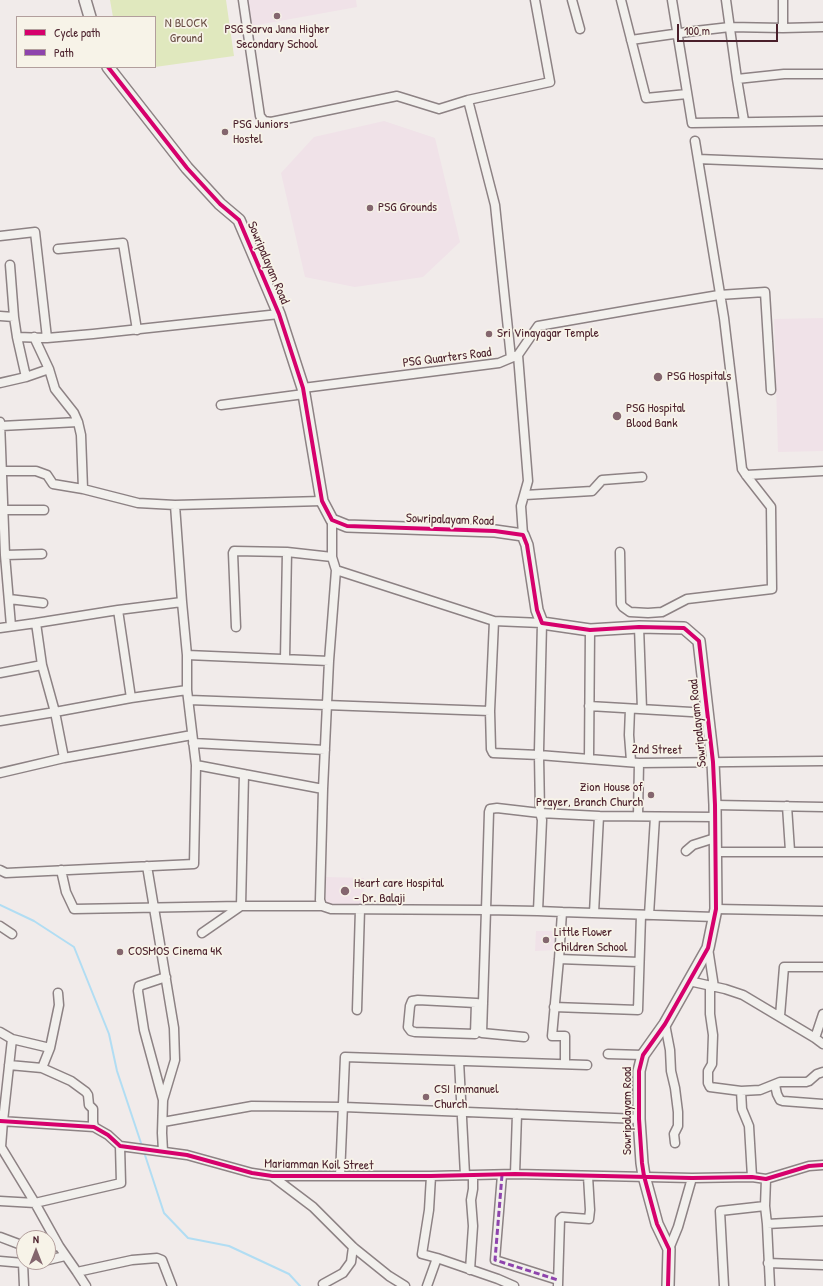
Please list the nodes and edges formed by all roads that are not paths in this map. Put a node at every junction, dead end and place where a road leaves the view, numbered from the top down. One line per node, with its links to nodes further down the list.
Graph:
1 (85, 0): 9 (street)
2 (243, 0): 20 (street)
3 (535, 0): 20 (street)
4 (572, 0): 13 (street)
5 (621, 0): 15 (street)
6 (672, 0): 14 (street)
7 (726, 0): 11 (street)
8 (783, 0): 12 (street)
9 (90, 16)
10 (823, 27): 12 (street)
11 (730, 28): 12 (street); 14 (street); 18 (street)
12 (783, 28)
13 (580, 29)
14 (678, 34): 15 (street); 19 (street)
15 (631, 40): 19 (street)
16 (109, 68): 30 (street, Sowripalayam Road)
17 (823, 74): 18 (street)
18 (737, 79): 21 (street)
19 (687, 94): 21 (street)
20 (468, 100): 37 (street)
21 (744, 121): 22 (street)
22 (823, 121)
23 (695, 141): 24 (street)
24 (698, 159): 25 (street); 29 (street)
25 (823, 164)
26 (0, 236): 36 (street)
27 (58, 249): 33 (street)
28 (10, 265): 32 (street)
29 (719, 296): 37 (street); 41 (street); 49 (street)
30 (279, 314): 33 (street); 42 (street, Sowripalayam Road)
31 (0, 316): 32 (street)
32 (14, 317): 34 (street)
33 (137, 330): 36 (street)
34 (17, 337): 35 (street); 39 (street)
35 (34, 337): 36 (street); 38 (street)
36 (46, 338)
37 (514, 356): 42 (street, PSG Quarters Road); 52 (street)
38 (49, 369): 39 (street); 45 (street)
39 (26, 377): 40 (street)
40 (0, 383)
41 (771, 390)
42 (304, 391): 43 (street, PSG Quarters Road); 53 (street, Sowripalayam Road)
43 (221, 405)
44 (0, 422): 46 (street)
45 (78, 422): 46 (street); 51 (street)
46 (0, 426): 47 (street)
47 (2, 471): 51 (street); 55 (street)
48 (823, 471): 49 (street)
49 (746, 475): 60 (street)
50 (642, 477): 52 (street)
51 (83, 489): 54 (street)
52 (525, 495): 58 (street)
53 (322, 501): 54 (street); 57 (street, Sowripalayam Road)
54 (175, 505): 66 (street)
55 (4, 510): 56 (street); 62 (street)
56 (44, 510)
57 (332, 520): 58 (street, Sowripalayam Road); 63 (street)
58 (523, 535): 71 (street)
59 (287, 552): 63 (street); 73 (street); 78 (street)
60 (620, 552)
61 (42, 554): 62 (street)
62 (5, 555): 65 (street)
63 (332, 557): 64 (street)
64 (336, 570): 69 (street); 79 (street)
65 (9, 599): 67 (street); 72 (street)
66 (182, 602): 68 (street); 77 (street)
67 (43, 603)
68 (118, 610): 70 (street); 83 (street)
69 (494, 621): 71 (street); 89 (street)
70 (36, 623): 72 (street); 80 (street)
71 (542, 623): 76 (street, Sowripalayam Road); 95 (street)
72 (11, 626): 75 (street)
73 (236, 627)
74 (639, 627): 76 (street, Sowripalayam Road); 88 (street); 91 (street, Sowripalayam Road)
75 (0, 628)
76 (590, 630): 86 (street)
77 (187, 655): 78 (street); 82 (street)
78 (285, 659): 79 (street)
79 (329, 661): 85 (street)
80 (42, 665): 81 (street); 90 (street)
81 (0, 673)
82 (187, 690): 83 (street); 84 (street)
83 (132, 698): 90 (street)
84 (188, 700): 85 (street); 93 (street)
85 (327, 705): 89 (street); 94 (street)
86 (589, 706): 87 (street); 97 (street)
87 (630, 709): 88 (street); 98 (street)
88 (642, 709): 91 (street)
89 (490, 711): 95 (street, 2nd Street)
90 (55, 712): 92 (street); 96 (street)
91 (708, 713): 100 (street, Sowripalayam Road)
92 (0, 721)
93 (193, 739): 94 (street); 96 (street); 102 (street)
94 (325, 750): 105 (street)
95 (539, 755): 97 (street, 2nd Street); 109 (street)
96 (64, 758): 103 (street)
97 (589, 758): 98 (street, 2nd Street)
98 (631, 761): 101 (street, 2nd Street)
99 (823, 761): 100 (street, 2nd Street)
100 (713, 762): 101 (street, 2nd Street); 106 (street, Sowripalayam Road)
101 (639, 763): 111 (street)
102 (196, 765): 104 (street); 119 (street)
103 (0, 773)
104 (244, 774): 105 (street); 122 (street)
105 (323, 789): 123 (street)
106 (715, 805): 107 (street); 113 (street, Sowripalayam Road)
107 (787, 806): 108 (street); 116 (street)
108 (823, 807)
109 (540, 813): 110 (street); 126 (street); 127 (street)
110 (599, 816): 111 (street); 130 (street)
111 (638, 816): 112 (street)
112 (655, 817): 113 (street); 132 (street)
113 (714, 817): 114 (street, Sowripalayam Road)
114 (715, 838): 115 (street); 117 (street, Sowripalayam Road)
115 (686, 851)
116 (790, 851): 117 (street); 118 (street)
117 (714, 852): 131 (street, Sowripalayam Road)
118 (823, 852)
119 (147, 866): 121 (street); 124 (street)
120 (0, 870): 121 (street)
121 (61, 870): 124 (street)
122 (241, 906): 123 (street); 124 (street); 134 (street)
123 (322, 906): 125 (street)
124 (154, 907): 140 (street)
125 (360, 909): 126 (street); 146 (street)
126 (486, 910): 127 (street); 144 (street)
127 (538, 911): 129 (street)
128 (823, 911): 131 (street)
129 (562, 912): 130 (street); 137 (street)
130 (594, 913): 132 (street)
131 (716, 913): 132 (street); 136 (street, Sowripalayam Road)
132 (645, 915): 138 (street)
133 (0, 926): 135 (street)
134 (202, 933)
135 (12, 934)
136 (708, 948): 141 (street, Sowripalayam Road); 142 (street)
137 (560, 959): 138 (street); 145 (street)
138 (639, 962): 145 (street)
139 (823, 967): 148 (street)
140 (166, 977): 166 (street); 166 (street)
141 (689, 981): 142 (street); 149 (street, Sowripalayam Road)
142 (712, 987): 148 (street); 165 (street)
143 (58, 993): 155 (street)
144 (479, 1004): 144 (street); 151 (street)
145 (554, 1007): 159 (street)
146 (357, 1010)
147 (823, 1014): 152 (street)
148 (780, 1016): 152 (street)
149 (665, 1024): 157 (street, Sowripalayam Road); 175 (street)
150 (0, 1032): 153 (street)
151 (524, 1037)
152 (815, 1038): 154 (street)
153 (12, 1039): 155 (street); 160 (street)
154 (823, 1044)
155 (50, 1048): 162 (street)
156 (608, 1054): 157 (street)
157 (644, 1055): 171 (street, Sowripalayam Road)
158 (459, 1061): 159 (street); 168 (street); 169 (street)
159 (565, 1064): 161 (street)
160 (9, 1065): 162 (street); 172 (street)
161 (587, 1065)
162 (42, 1068): 174 (street)
163 (823, 1072): 164 (street)
164 (775, 1085): 165 (street); 167 (street)
165 (741, 1091): 187 (street)
166 (163, 1100): 173 (street)
167 (823, 1104)
168 (344, 1107): 169 (street); 173 (street); 183 (street)
169 (461, 1112): 170 (street); 181 (street)
170 (517, 1114): 171 (street); 180 (street)
171 (639, 1119): 186 (street, Sowripalayam Road)
172 (1, 1121): 174 (street); 191 (street)
173 (162, 1122): 177 (street)
174 (94, 1127): 176 (street)
175 (675, 1143)
176 (120, 1146): 177 (street, Mariamman Koil Street); 191 (street)
177 (163, 1151): 182 (street, Mariamman Koil Street)
178 (823, 1164): 189 (street)
179 (502, 1174): 180 (street, Mariamman Koil Street); 181 (street, Mariamman Koil Street); 211 (street)
180 (515, 1174): 185 (street, Mariamman Koil Street)
181 (469, 1175): 184 (street, Mariamman Koil Street); 209 (street)
182 (272, 1176): 183 (street, Mariamman Koil Street); 199 (street)
183 (340, 1176): 184 (street, Mariamman Koil Street)
184 (431, 1176): 203 (street)
185 (588, 1176): 186 (street, Mariamman Koil Street); 211 (street)
186 (644, 1176): 188 (street, Mariamman Koil Street); 200 (street, Sowripalayam Road)
187 (752, 1177): 188 (street, Mariamman Koil Street); 189 (street, Mariamman Koil Street)
188 (692, 1178): 200 (street)
189 (766, 1179): 192 (street)
190 (0, 1201): 191 (street)
191 (35, 1203): 198 (street)
192 (766, 1206): 194 (street); 220 (street)
193 (823, 1221): 194 (street)
194 (768, 1224): 206 (street)
195 (0, 1237): 196 (street)
196 (16, 1243)
197 (56, 1246): 198 (street)
198 (59, 1246): 201 (street)
199 (353, 1247): 212 (street); 213 (street)
200 (669, 1249): 219 (street, Sowripalayam Road)
201 (65, 1256): 202 (street); 210 (street)
202 (56, 1258)
203 (438, 1258): 209 (street); 217 (street)
204 (0, 1261): 205 (street)
205 (16, 1262)
206 (768, 1263): 207 (street); 221 (street)
207 (823, 1265)
208 (23, 1270): 214 (street)
209 (470, 1270): 218 (street)
210 (77, 1272): 215 (street); 216 (street)
211 (558, 1283)
212 (323, 1284)
213 (400, 1285)
214 (24, 1286)
215 (86, 1286)
216 (172, 1286)
217 (427, 1286)
218 (514, 1286)
219 (668, 1286)
220 (724, 1286)
221 (770, 1286)

